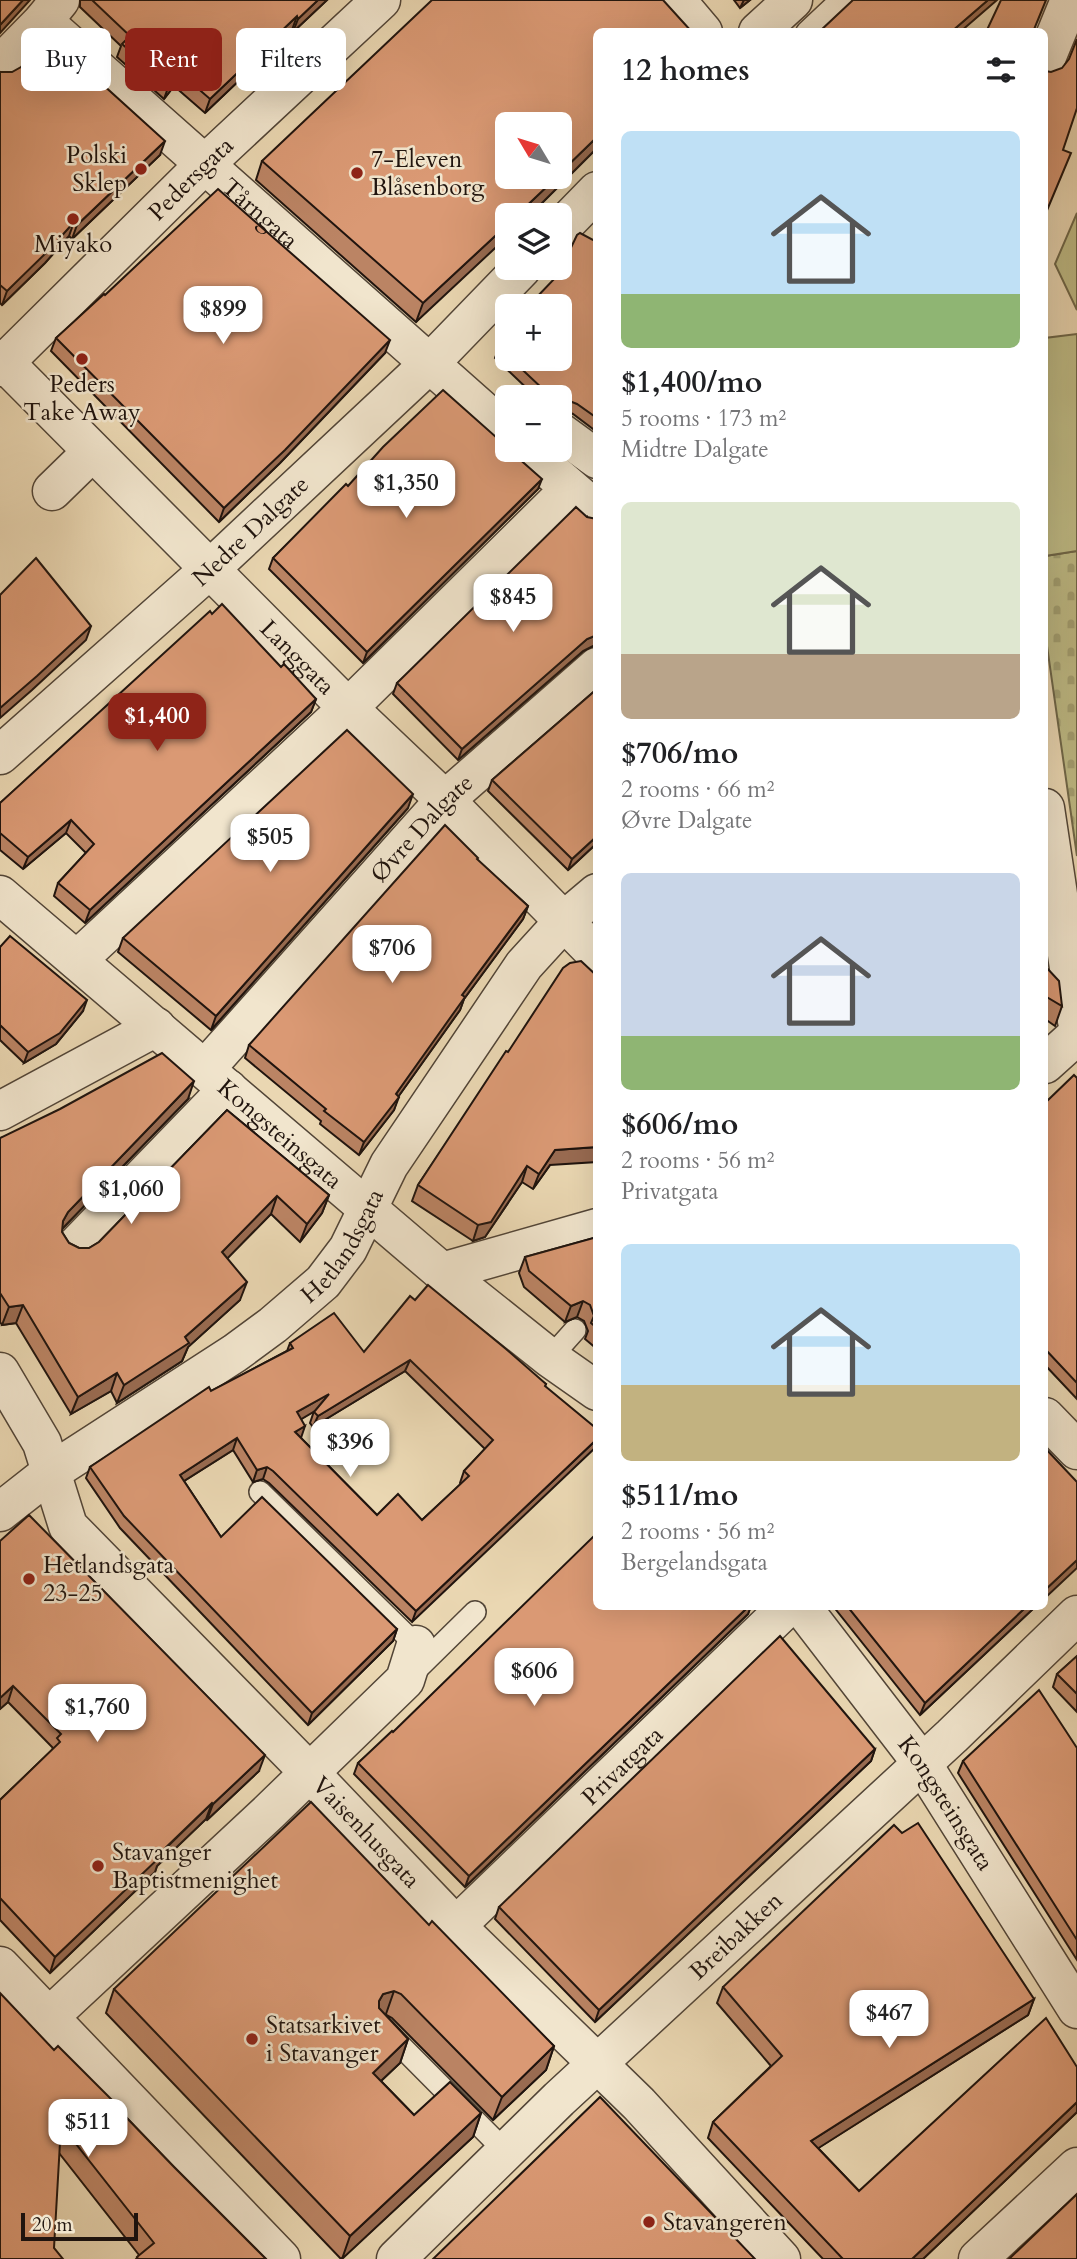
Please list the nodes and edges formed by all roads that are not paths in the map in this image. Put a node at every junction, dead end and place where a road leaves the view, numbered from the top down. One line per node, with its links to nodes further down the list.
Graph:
1 (676, 0): 7 (street)
2 (793, 0): 8 (street)
3 (841, 0): 9 (lane)
4 (1070, 0): 10 (street)
5 (366, 5): 12 (street, Pedersgata)
6 (52, 11): 11 (street); 12 (street, Tårngata)
7 (700, 28)
8 (762, 28)
9 (811, 28)
10 (1048, 54)
11 (0, 65)
12 (204, 165): 16 (street, Pedersgata); 17 (street, Tårngata)
13 (593, 198): 14 (street)
14 (575, 228)
15 (510, 280): 17 (street, Nedre Dalgate)
16 (2, 362): 20 (street, Langgata)
17 (429, 364): 18 (street, Tårngata); 25 (street, Nedre Dalgate)
18 (493, 403)
19 (572, 441): 21 (street)
20 (92, 452): 23 (street); 25 (street, Langgata)
21 (593, 456)
22 (540, 462): 24 (street)
23 (52, 491)
24 (583, 500): 27 (street)
25 (211, 568): 27 (street, Langgata); 28 (street, Nedre Dalgate)
26 (593, 670): 29 (street, Øvre Dalgate)
27 (348, 708): 29 (street, Langgata); 35 (street)
28 (0, 755)
29 (445, 800): 33 (street, Langgata); 40 (street, Øvre Dalgate)
30 (1048, 827): 36 (street)
31 (0, 895): 35 (street, Kongsteinsgata)
32 (593, 896): 33 (street, Hetlandsgata)
33 (565, 920): 34 (street, Langgata); 42 (street, Hetlandsgata)
34 (593, 952)
35 (77, 960): 37 (street, Kongsteinsgata)
36 (1077, 1021)
37 (156, 1027): 40 (street, Kongsteinsgata); 41 (street)
38 (1077, 1035): 39 (street)
39 (1048, 1061)
40 (216, 1079): 42 (street, Kongsteinsgata); 44 (street, Øvre Dalgate)
41 (0, 1111)
42 (368, 1208): 45 (street, Kongsteinsgata); 52 (street, Hetlandsgata)
43 (593, 1229): 45 (street)
44 (76, 1245)
45 (443, 1272): 47 (street, Kongsteinsgata)
46 (575, 1330): 47 (lane)
47 (550, 1358): 49 (street, Kongsteinsgata)
48 (0, 1372): 52 (street, Vaisenhusgata)
49 (593, 1388)
50 (1048, 1420): 51 (street)
51 (1077, 1450)
52 (51, 1472): 54 (street, Hetlandsgata); 61 (street, Vaisenhusgata)
53 (260, 1492): 59 (lane)
54 (0, 1513)
55 (784, 1610): 62 (street, Privatgata)
56 (804, 1610): 60 (street, Kongsteinsgata)
57 (475, 1612): 59 (lane)
58 (1077, 1615): 60 (street, Breibakken)
59 (410, 1663): 61 (street)
60 (921, 1762): 64 (street, Kongsteinsgata); 67 (street, Breibakken)
61 (310, 1773): 62 (street, Vaisenhusgata); 65 (street)
62 (457, 1926): 67 (street, Vaisenhusgata)
63 (0, 1966): 65 (street)
64 (1077, 2009)
65 (49, 2017): 70 (street)
66 (383, 2027): 68 (lane)
67 (598, 2063): 68 (street, Breibakken); 72 (street, Vaisenhusgata)
68 (506, 2152): 71 (street, Breibakken)
69 (1077, 2167): 73 (street)
70 (281, 2259)
71 (396, 2259)
72 (781, 2259)
73 (978, 2259)

